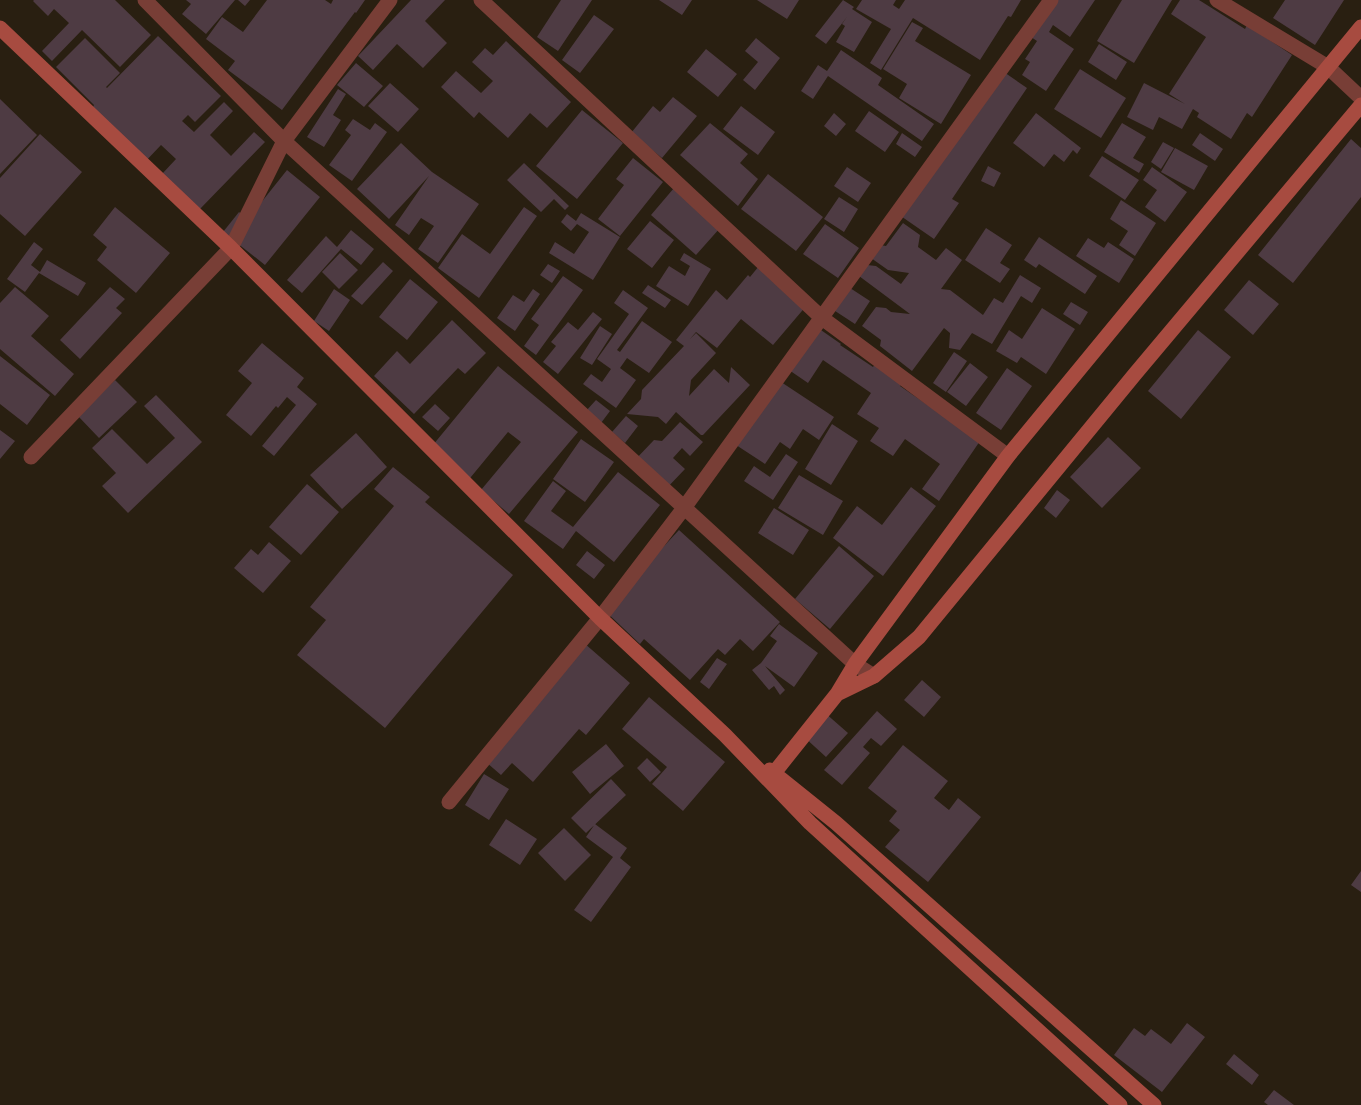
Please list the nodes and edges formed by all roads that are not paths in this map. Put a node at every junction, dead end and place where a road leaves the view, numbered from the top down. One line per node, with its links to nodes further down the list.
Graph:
1 (145, 0): 11 (street)
2 (390, 0): 11 (street)
3 (481, 0): 13 (street)
4 (1051, 0): 13 (street)
5 (1216, 0): 8 (street)
6 (1361, 27): 8 (main road)
7 (0, 28): 12 (main road)
8 (1328, 67): 9 (street); 14 (main road)
9 (1361, 98)
10 (1361, 105): 19 (main road)
11 (284, 141): 12 (street); 16 (street)
12 (231, 248): 15 (street); 17 (main road)
13 (822, 318): 14 (street); 16 (street)
14 (1008, 456): 18 (main road)
15 (31, 457)
16 (684, 508): 17 (street); 18 (street)
17 (600, 618): 21 (main road); 22 (street)
18 (856, 664): 19 (street); 20 (main road)
19 (874, 676): 20 (main road)
20 (837, 694): 21 (main road)
21 (771, 776): 23 (main road); 24 (main road)
22 (448, 802)
23 (1120, 1105)
24 (1154, 1105)

